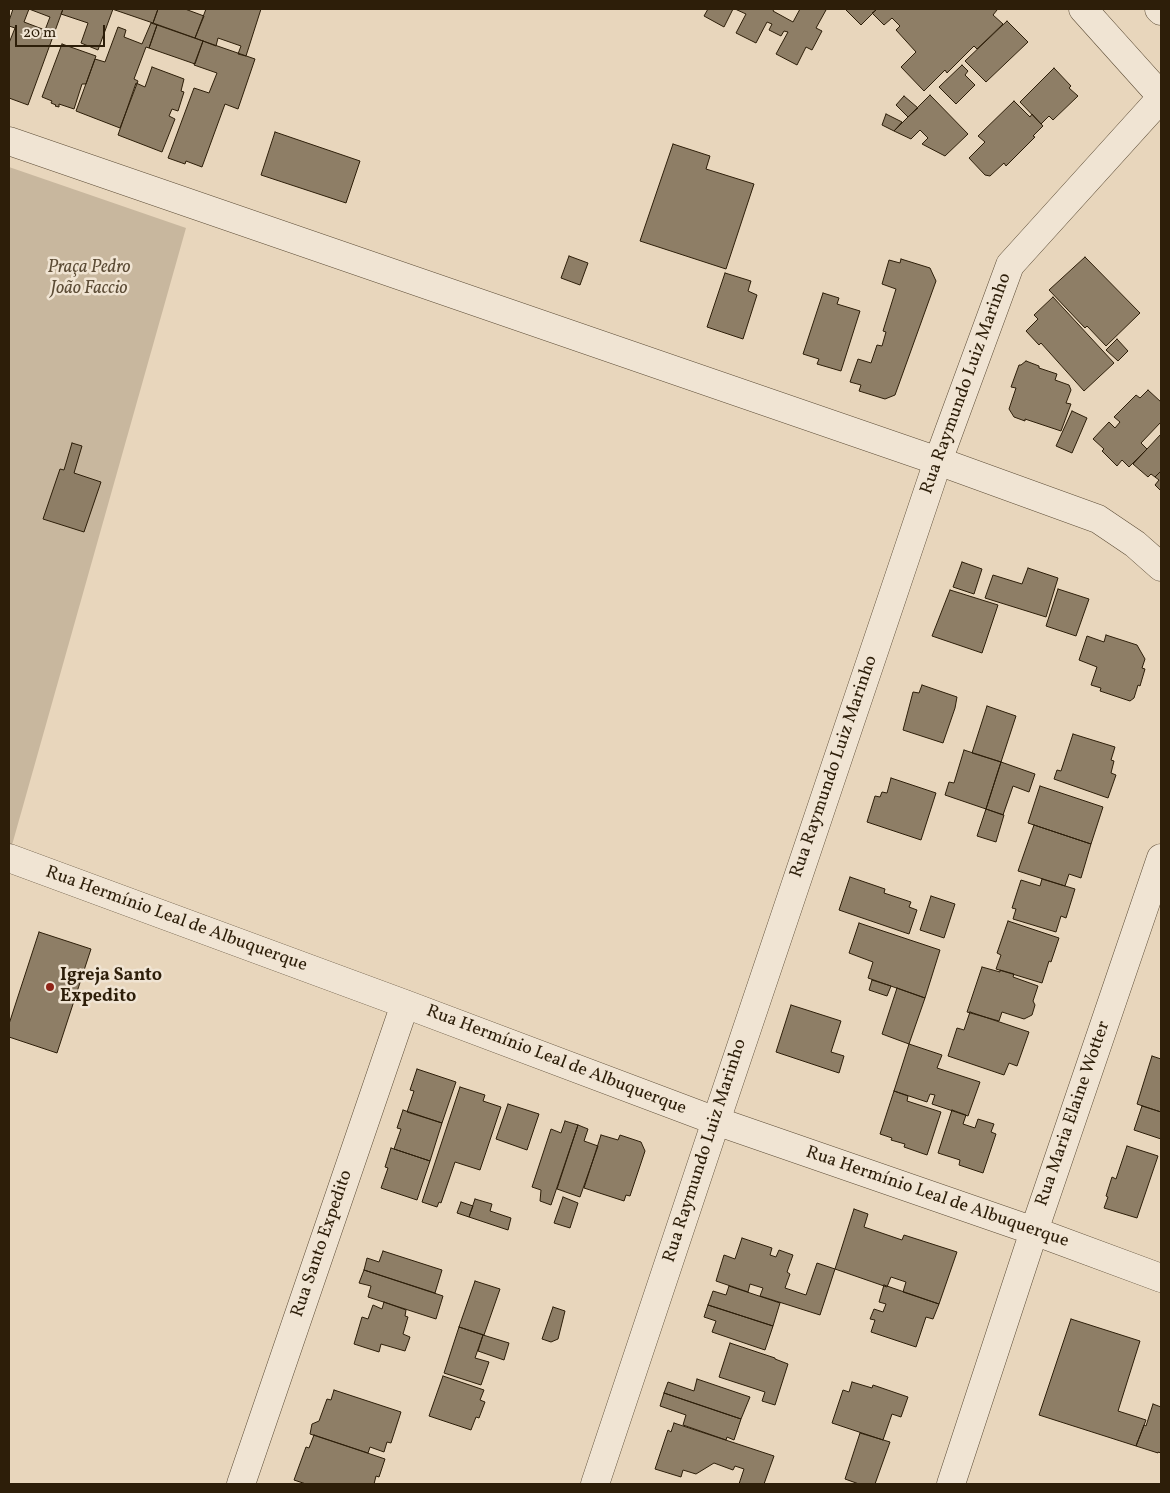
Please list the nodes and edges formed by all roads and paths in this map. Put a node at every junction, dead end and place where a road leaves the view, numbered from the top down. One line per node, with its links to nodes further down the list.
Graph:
1 (1083, 9): 2 (street)
2 (1161, 97): 4 (street, Rua Raymundo Luiz Marinho)
3 (9, 141): 4 (street)
4 (938, 461): 5 (street); 9 (street, Rua Raymundo Luiz Marinho)
5 (1161, 567)
6 (9, 858): 8 (street, Rua Hermínio Leal de Albuquerque)
7 (1161, 858): 10 (street, Rua Maria Elaine Wotter)
8 (405, 1004): 9 (street, Rua Hermínio Leal de Albuquerque); 12 (street, Rua Santo Expedito)
9 (716, 1121): 10 (street, Rua Hermínio Leal de Albuquerque); 13 (street, Rua Raymundo Luiz Marinho)
10 (1034, 1231): 11 (street, Rua Hermínio Leal de Albuquerque); 14 (street, Rua Maria Elaine Wotter)
11 (1161, 1278)
12 (241, 1484)
13 (595, 1484)
14 (951, 1484)

